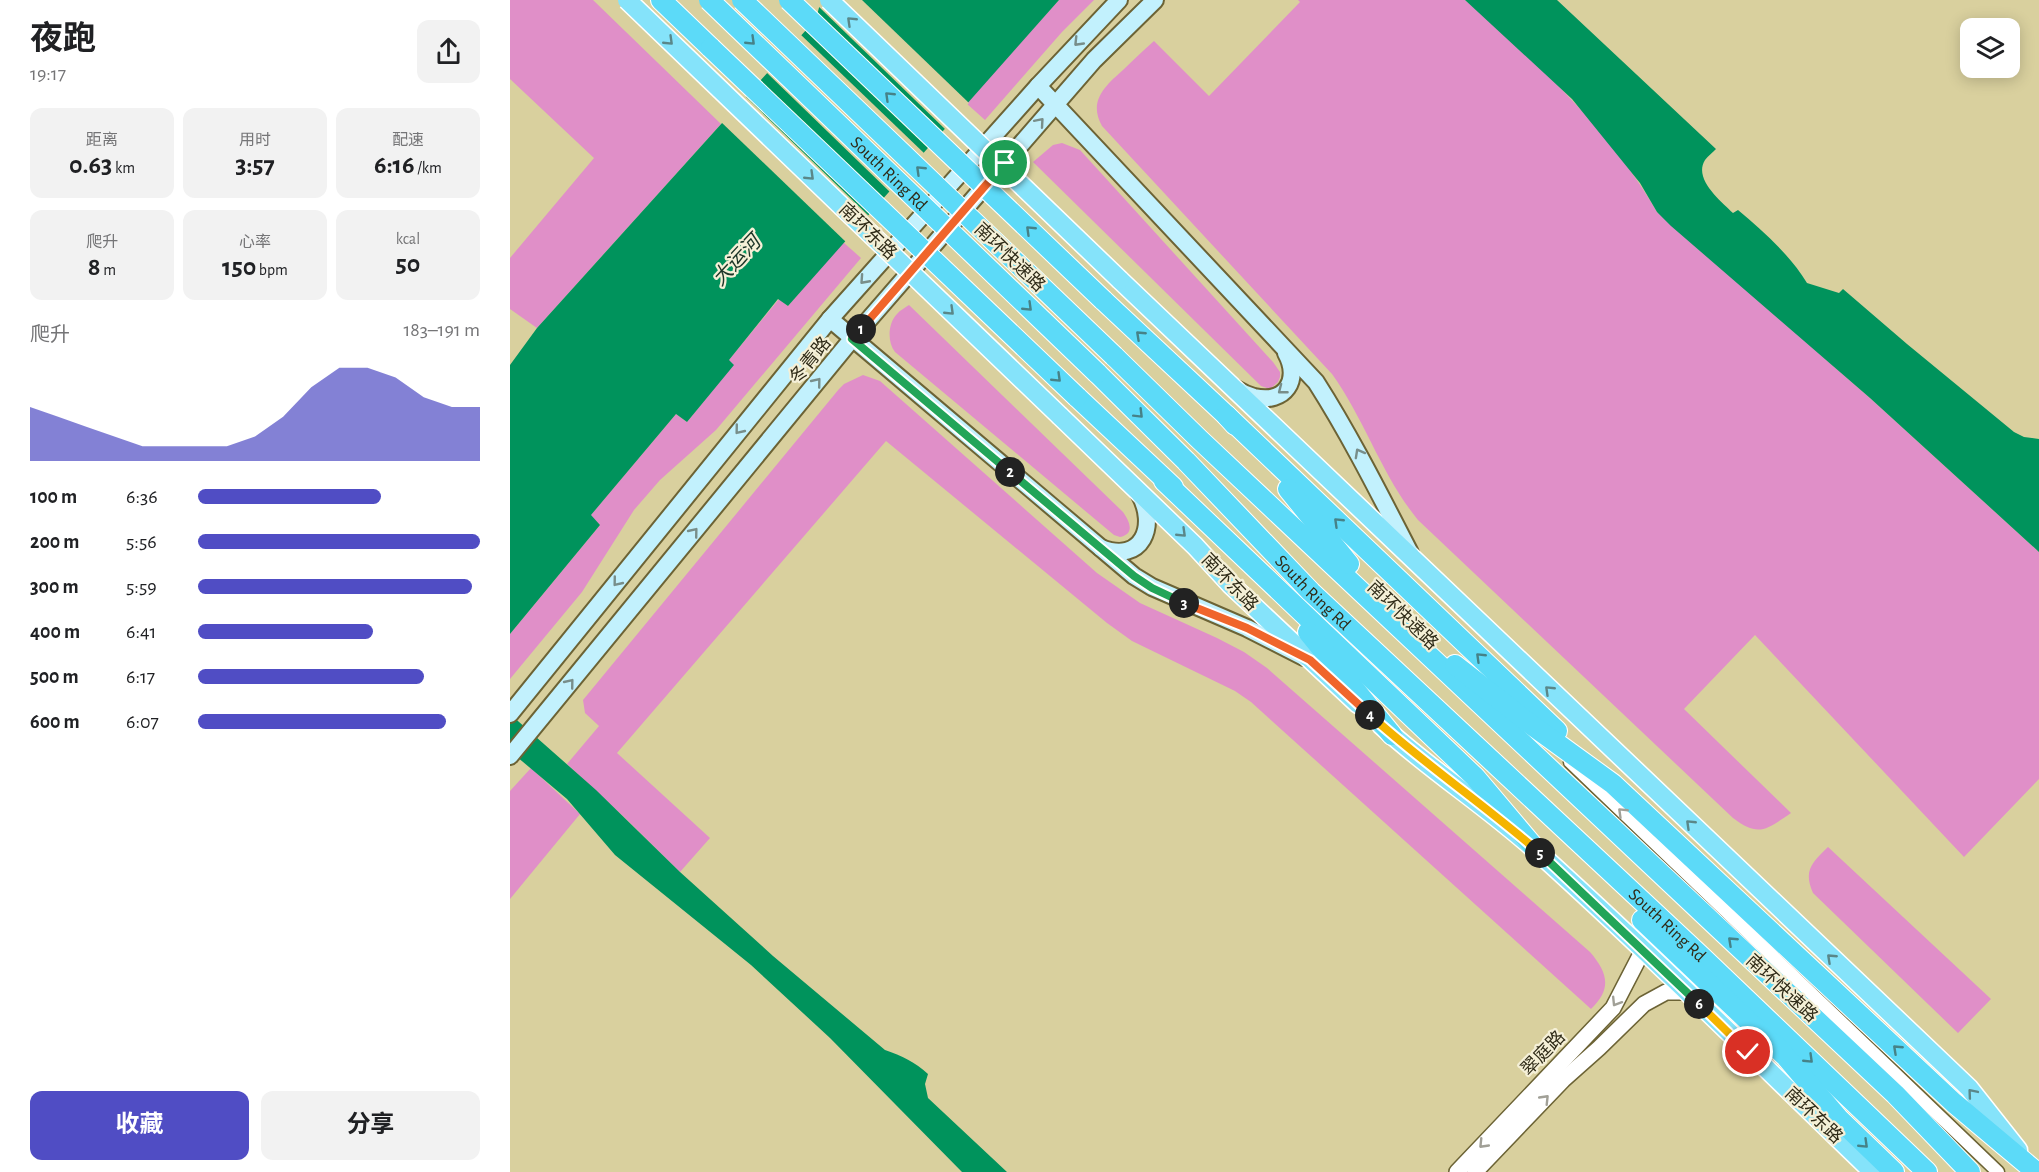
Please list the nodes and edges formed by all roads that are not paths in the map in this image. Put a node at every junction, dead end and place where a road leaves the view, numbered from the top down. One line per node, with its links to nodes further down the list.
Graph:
1 (627, 0): 18 (main road, 南环东路, one-way to 18, bridge)
2 (661, 0): 17 (highway, one-way to 17, bridge)
3 (709, 0): 24 (highway, South Ring Rd, one-way to 24, bridge)
4 (742, 0): 16 (highway, 南环快速路, one-way to 4, bridge)
5 (789, 0): 15 (highway, one-way to 5, bridge)
6 (829, 0): 14 (main road, one-way to 6, bridge)
7 (1119, 0): 9 (main road, 冬青路, one-way to 9)
8 (1155, 0): 10 (main road, 冬青路)
9 (1038, 86): 10 (main road); 11 (main road, 冬青路, one-way to 11)
10 (1056, 104): 12 (main road, 冬青路, one-way to 10); 13 (main road)
11 (830, 319): 12 (main road); 27 (main road, 冬青路, one-way to 27)
12 (852, 339): 20 (main road); 30 (main road, 冬青路, one-way to 12)
13 (1279, 342): 14 (main road, one-way to 14); 21 (main road, one-way to 13)
14 (1231, 386): 21 (main road)
15 (1226, 415): 23 (highway); 31 (highway, one-way to 15)
16 (1198, 440): 23 (highway, 南环快速路); 32 (highway, 南环快速路)
17 (1164, 481): 19 (highway); 22 (highway)
18 (1140, 493): 20 (main road); 25 (main road, 南环东路, one-way to 25)
19 (1242, 539): 24 (highway); 37 (highway)
20 (1100, 548): 25 (main road)
21 (1414, 561): 46 (main road, one-way to 21)
22 (1251, 563): 29 (highway); 33 (highway)
23 (1349, 564): 26 (highway, 南环快速路)
24 (1311, 592): 35 (highway, South Ring Rd)
25 (1310, 660): 29 (main road, 南环东路)
26 (1454, 664): 28 (highway); 32 (highway, 南环快速路)
27 (511, 713)
28 (1529, 723): 31 (highway); 45 (street, one-way to 28)
29 (1392, 735): 33 (main road, 南环东路)
30 (510, 756)
31 (1613, 784): 46 (highway, one-way to 31)
32 (1590, 808): 38 (highway, 南环快速路, one-way to 32)
33 (1539, 853): 34 (main road, 南环东路)
34 (1643, 950): 36 (main road, 南环东路); 39 (street, 翠庭路, one-way to 39)
35 (1702, 957): 37 (highway); 43 (highway, South Ring Rd, one-way to 43)
36 (1686, 992): 40 (street, 翠庭路, one-way to 36); 41 (main road, 南环东路)
37 (1783, 1053): 42 (highway, one-way to 42)
38 (1895, 1094): 44 (highway, 南环快速路); 45 (street)
39 (1457, 1172)
40 (1475, 1172)
41 (1873, 1172)
42 (1894, 1172)
43 (1927, 1172)
44 (1970, 1172)
45 (1996, 1172)
46 (2036, 1172)

